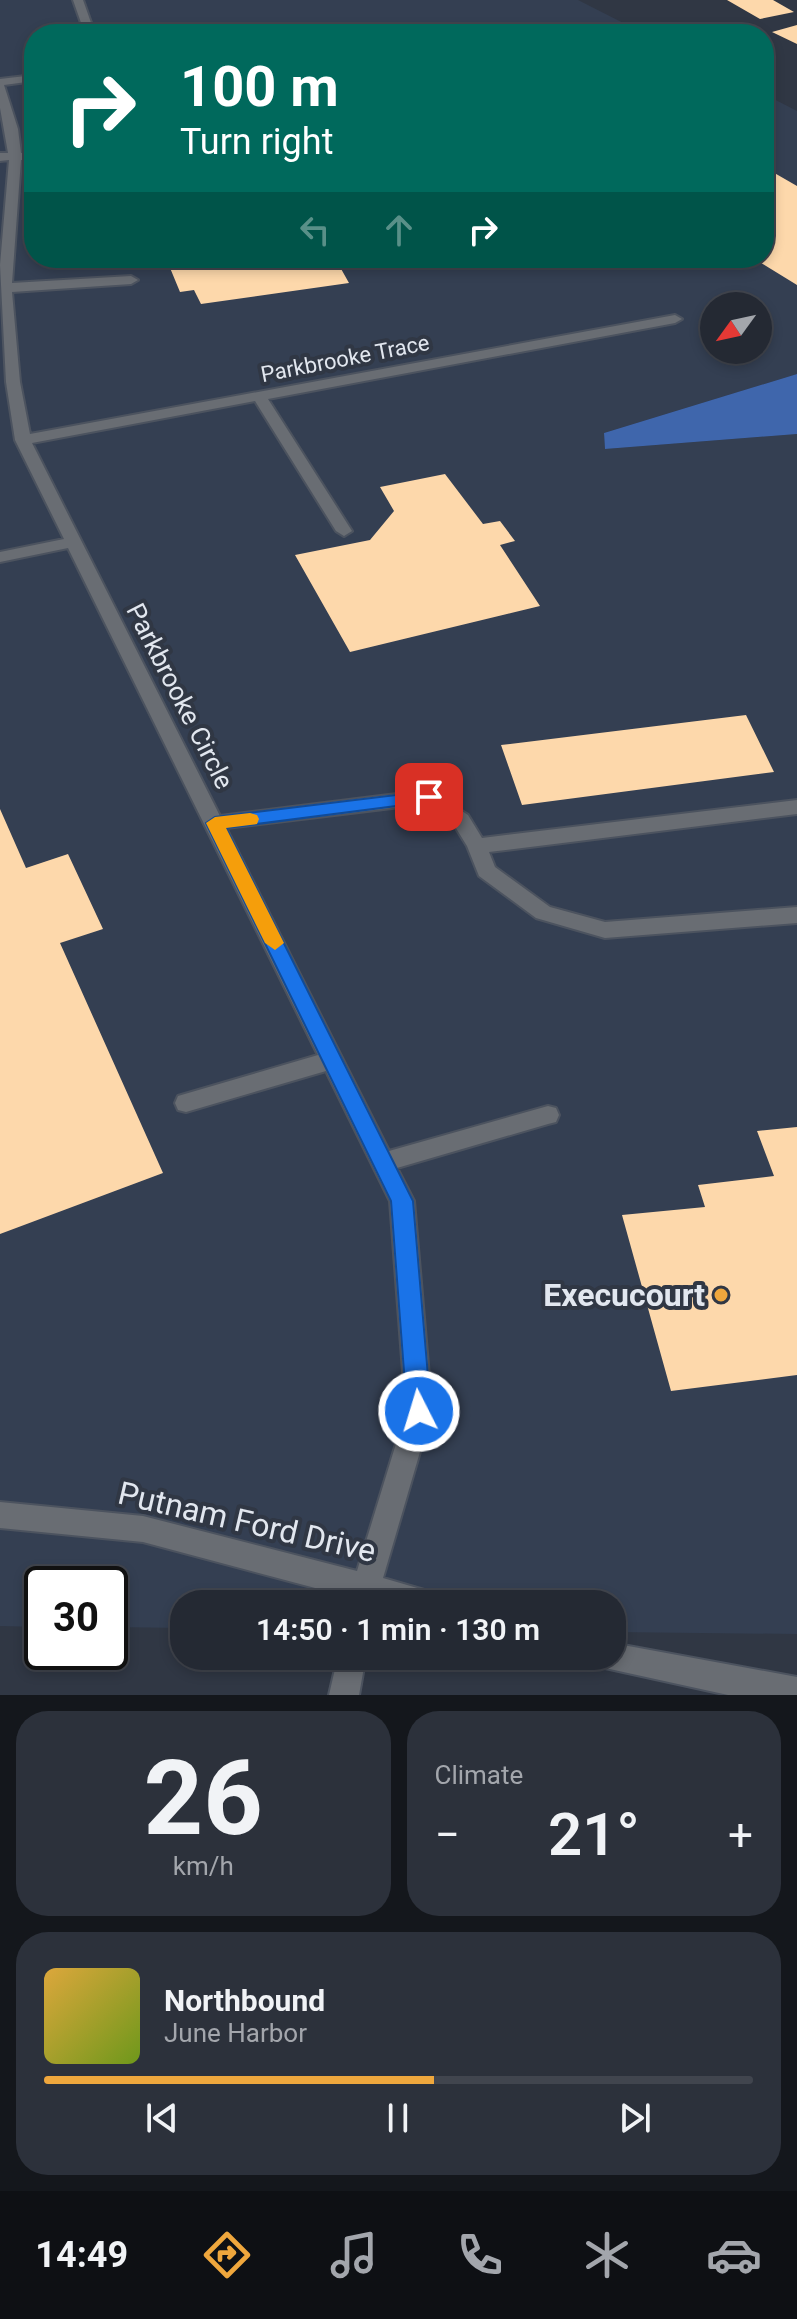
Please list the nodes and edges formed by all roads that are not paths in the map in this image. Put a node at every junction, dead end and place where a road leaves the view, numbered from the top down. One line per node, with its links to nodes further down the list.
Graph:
1 (78, 0): 2 (street)
2 (86, 24)
3 (24, 80): 4 (street)
4 (0, 84): 5 (street, Parkbrooke Circle)
5 (16, 157): 7 (street, Parkbrooke Circle)
6 (131, 280): 7 (street)
7 (5, 288): 10 (street, Parkbrooke Circle)
8 (675, 319): 9 (street, Parkbrooke Trace)
9 (259, 396): 10 (street, Parkbrooke Trace); 11 (street)
10 (23, 440): 12 (street, Parkbrooke Circle)
11 (344, 531)
12 (74, 542): 13 (street); 15 (street, Parkbrooke Circle)
13 (0, 557)
14 (797, 807): 16 (street)
15 (215, 823): 16 (street); 18 (street, Parkbrooke Circle)
16 (477, 846): 17 (street)
17 (797, 915)
18 (333, 1060): 19 (street); 21 (street, Parkbrooke Circle)
19 (186, 1103)
20 (548, 1115): 21 (street)
21 (383, 1162): 24 (street, Parkbrooke Circle)
22 (0, 1515): 23 (street, Putnam Ford Drive)
23 (346, 1590)
24 (365, 1590)
25 (626, 1660): 27 (street)
26 (349, 1670): 28 (street)
27 (797, 1692)
28 (344, 1695)

